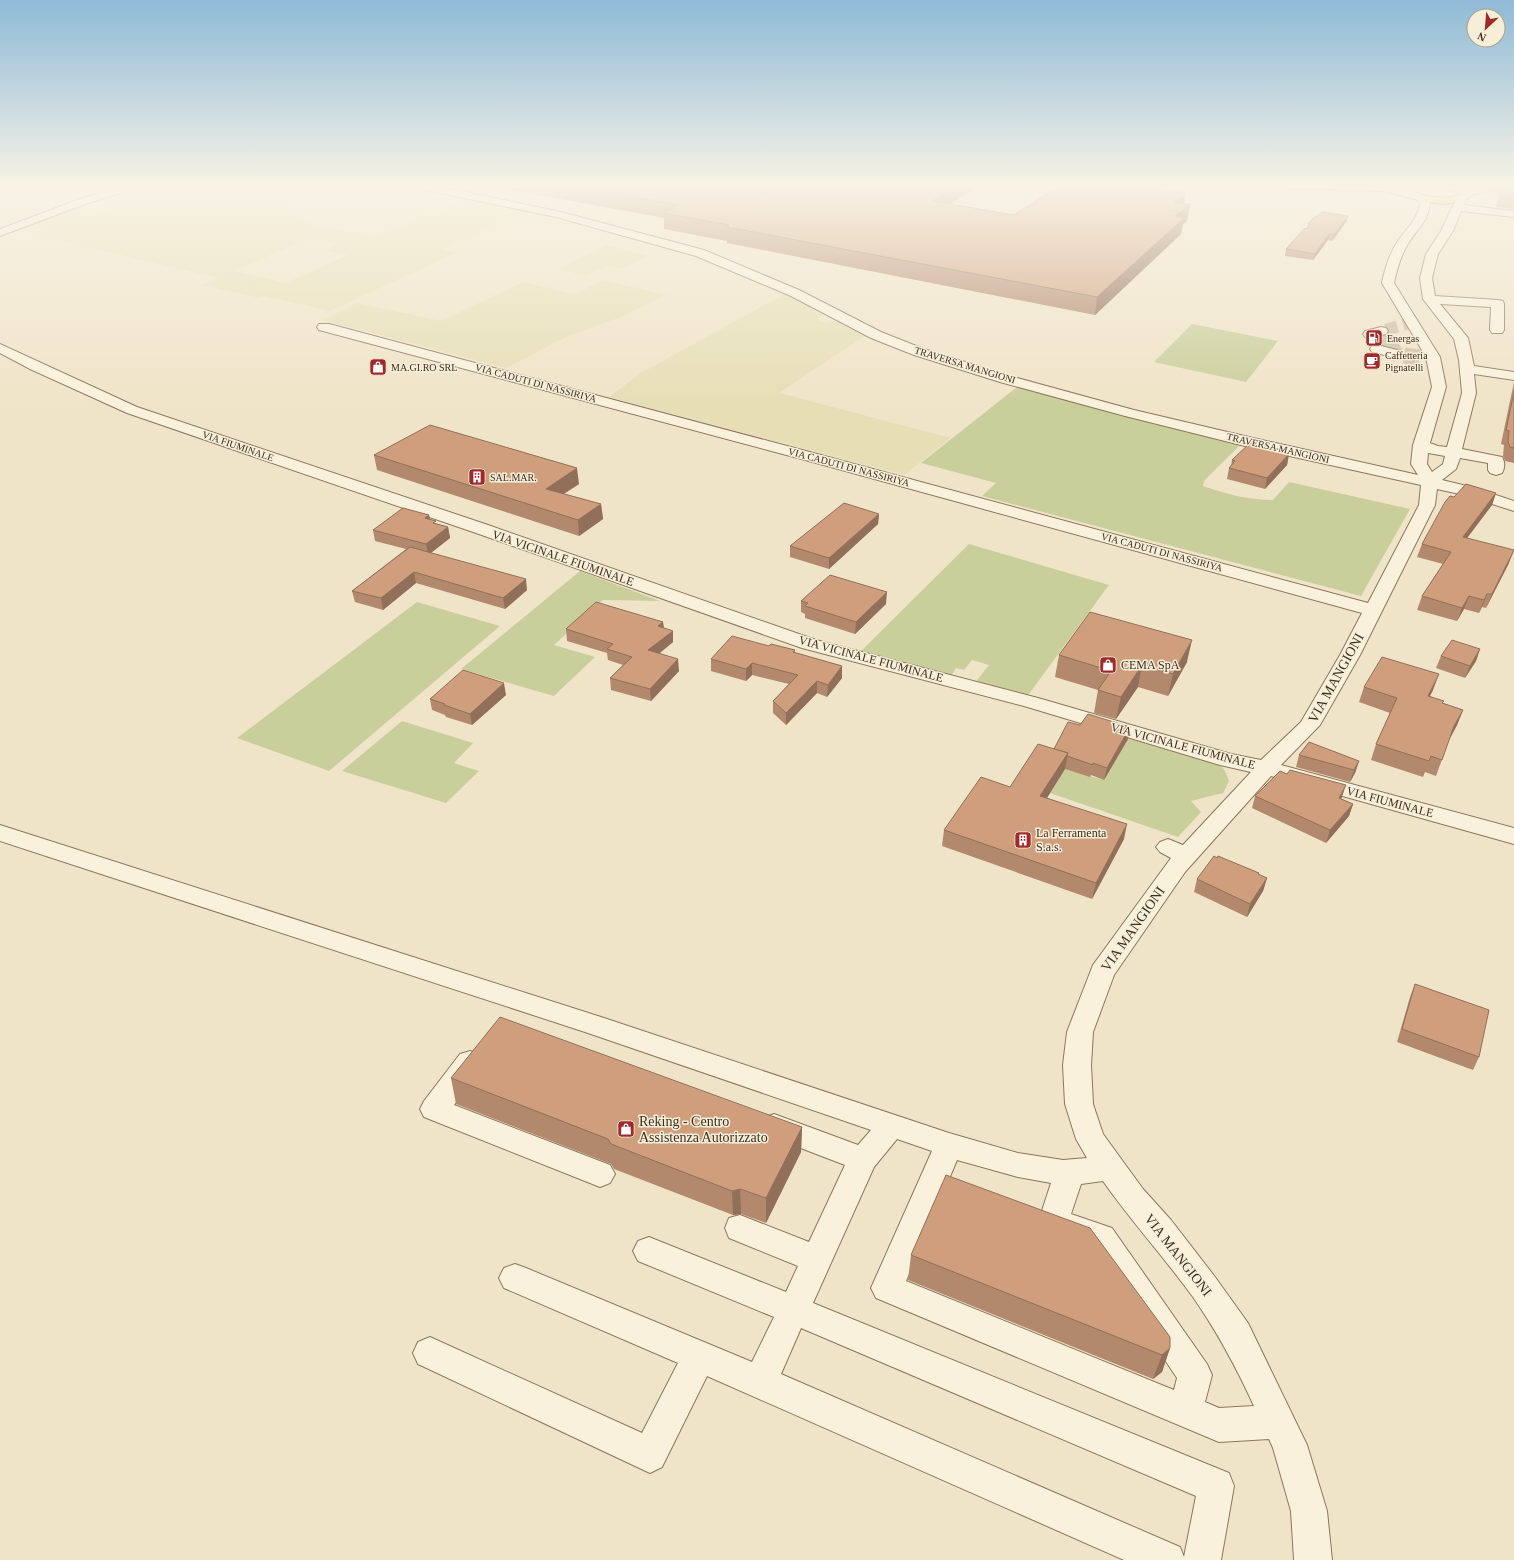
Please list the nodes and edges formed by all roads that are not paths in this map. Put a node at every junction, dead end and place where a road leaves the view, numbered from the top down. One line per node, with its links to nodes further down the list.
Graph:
1 (713, 259): 21 (street, TRAVERSA MANGIONI)
2 (1397, 259): 4 (street)
3 (1427, 259): 5 (street)
4 (1396, 295): 5 (street); 6 (street)
5 (1421, 297): 8 (street); 9 (street)
6 (1415, 325): 8 (street); 13 (street)
7 (324, 327): 24 (street, VIA CADUTI DI NASSIRIYA)
8 (1444, 328): 14 (street)
9 (1497, 330)
10 (0, 348): 23 (street, VIA FIUMINALE)
11 (1377, 349): 12 (street)
12 (1396, 354)
13 (1432, 356): 14 (street); 14 (street); 16 (street)
14 (1460, 359): 15 (street); 17 (street)
15 (1514, 376)
16 (1434, 405): 17 (street); 18 (street)
17 (1466, 411): 19 (street)
18 (1422, 444): 19 (street); 21 (street)
19 (1455, 450): 20 (street); 21 (street)
20 (1496, 470)
21 (1430, 481): 22 (street, TRAVERSA MANGIONI); 24 (street, VIA MANGIONI)
22 (1514, 506)
23 (482, 529): 25 (street, VIA VICINALE FIUMINALE)
24 (1373, 610): 25 (street, VIA MANGIONI)
25 (1266, 768): 27 (street, VIA FIUMINALE); 33 (street, VIA MANGIONI)
26 (0, 833): 30 (street)
27 (1514, 836)
28 (485, 1043): 35 (street)
29 (751, 1118): 32 (street)
30 (892, 1125): 31 (street); 32 (street)
31 (949, 1145): 34 (street); 44 (street)
32 (862, 1159): 38 (street)
33 (1109, 1168): 34 (street); 45 (street, VIA MANGIONI)
34 (1063, 1173): 44 (street)
35 (600, 1174)
36 (740, 1228): 38 (street)
37 (649, 1251): 40 (street)
38 (817, 1259): 40 (street)
39 (515, 1278): 42 (street)
40 (794, 1310): 43 (street); 47 (street)
41 (430, 1353): 42 (street)
42 (699, 1356): 43 (street)
43 (760, 1382): 46 (street)
44 (1186, 1412): 45 (street)
45 (1278, 1422): 48 (street, VIA MANGIONI)
46 (1167, 1560)
47 (1202, 1560)
48 (1313, 1560)

